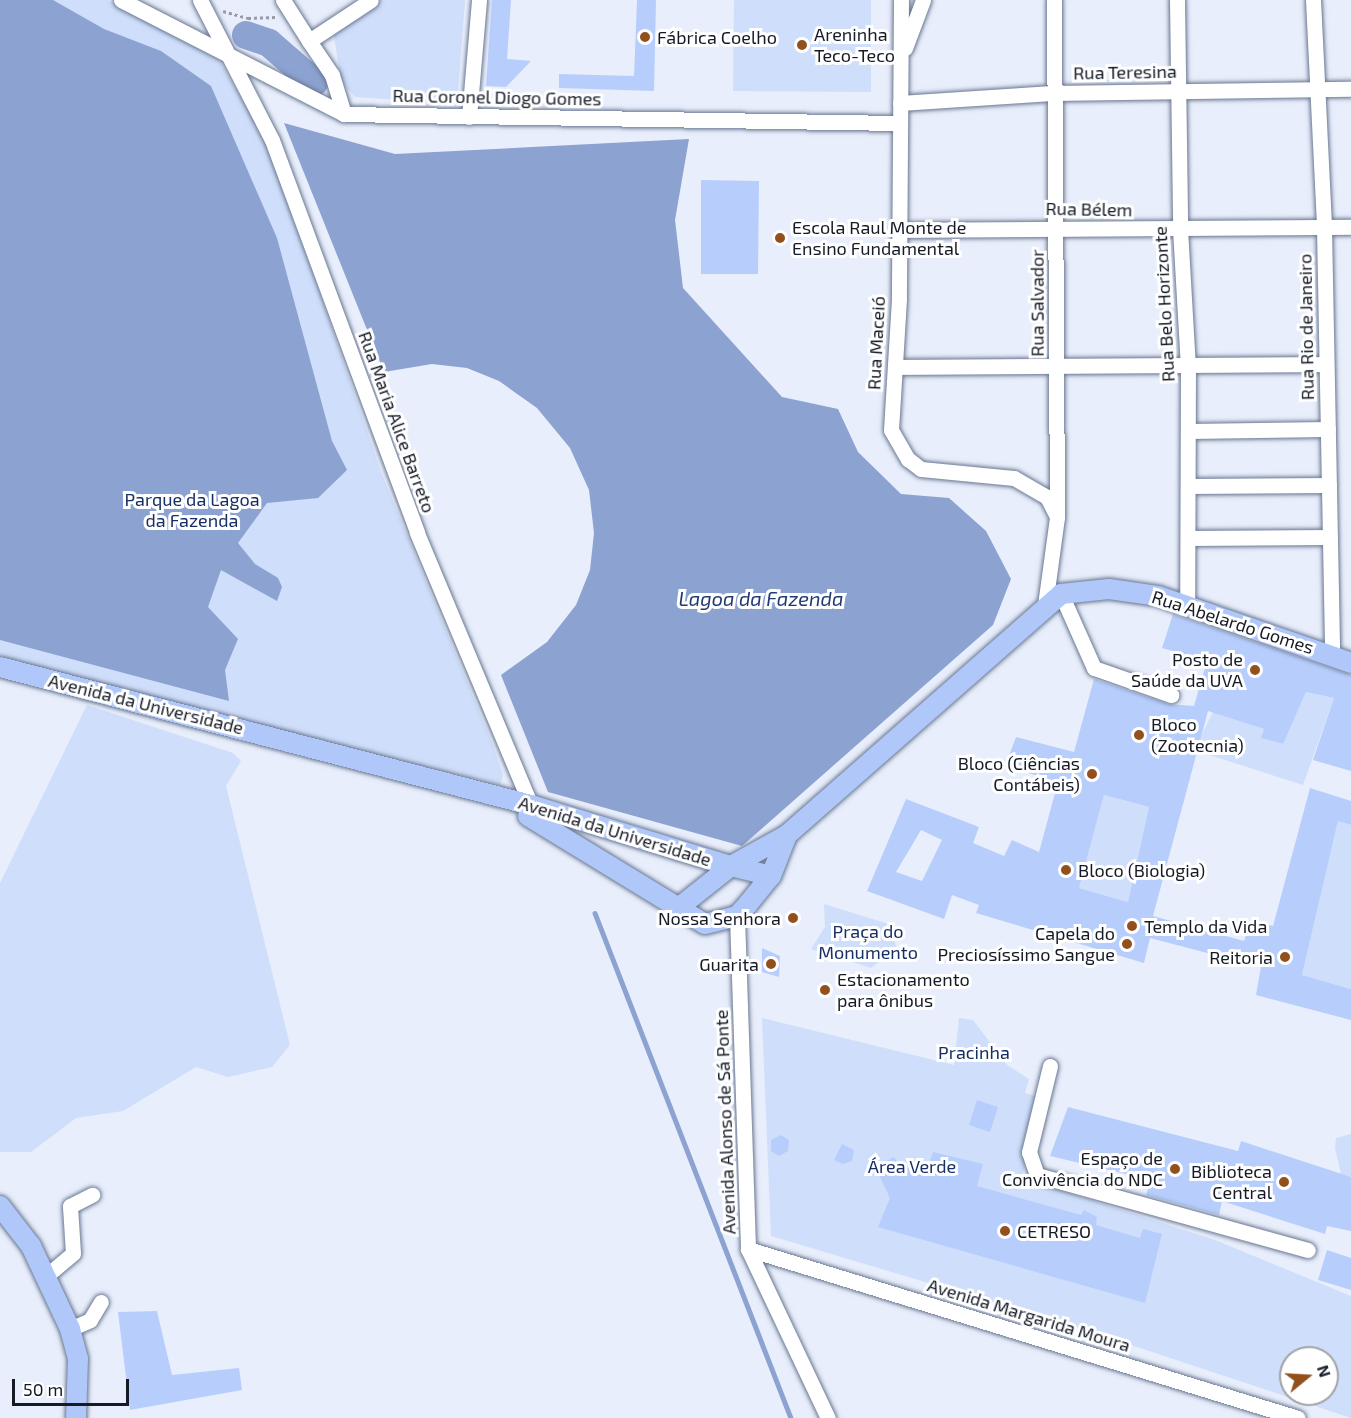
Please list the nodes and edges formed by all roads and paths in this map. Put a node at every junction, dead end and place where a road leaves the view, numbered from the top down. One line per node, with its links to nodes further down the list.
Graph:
1 (121, 0): 13 (street, Rua Coronel Diogo Gomes)
2 (371, 0): 12 (street)
3 (479, 0): 21 (street)
4 (902, 0): 14 (street, Rua Maceió)
5 (923, 0): 14 (street, Rua Maceió)
6 (1054, 0): 18 (street, Rua Salvador)
7 (1178, 0): 16 (street, Rua Belo Horizonte)
8 (1313, 0): 17 (street, Rua Rio de Janeiro)
9 (283, 1): 11 (street)
10 (201, 2): 11 (path); 13 (street, Rua Maria Alice Barreto)
11 (292, 16): 12 (street)
12 (309, 40): 20 (street)
13 (225, 53): 20 (street, Rua Coronel Diogo Gomes); 46 (street, Rua Maria Alice Barreto)
14 (903, 53): 19 (street, Rua Maceió)
15 (1351, 89): 17 (street, Rua Teresina)
16 (1177, 90): 17 (street, Rua Teresina); 18 (street, Rua Teresina); 26 (street, Rua Belo Horizonte)
17 (1314, 91): 25 (street, Rua Rio de Janeiro)
18 (1052, 93): 19 (street, Rua Teresina); 24 (street, Rua Salvador)
19 (900, 103): 22 (street, Rua Maceió)
20 (344, 114): 21 (street, Rua Coronel Diogo Gomes)
21 (469, 117): 22 (street, Rua Coronel Diogo Gomes)
22 (899, 123): 27 (street, Rua Maceió)
23 (1351, 226): 25 (street, Rua Bélem)
24 (1057, 227): 26 (street, Rua Bélem); 27 (street, Rua Bélem); 29 (street, Rua Salvador)
25 (1324, 228): 26 (street, Rua Bélem); 28 (street, Rua Rio de Janeiro)
26 (1180, 229): 31 (street, Rua Belo Horizonte)
27 (898, 230): 30 (street, Rua Maceió)
28 (1326, 364): 31 (street); 32 (street, Rua Rio de Janeiro)
29 (1056, 365): 30 (street); 31 (street); 36 (street, Rua Salvador)
30 (895, 367): 36 (street, Rua Maceió)
31 (1188, 367): 33 (street, Rua Belo Horizonte)
32 (1328, 429): 33 (street); 34 (street, Rua Rio de Janeiro)
33 (1188, 431): 35 (street, Rua Belo Horizonte)
34 (1329, 485): 35 (street); 37 (street, Rua Rio de Janeiro)
35 (1188, 486): 38 (street, Rua Belo Horizonte)
36 (1058, 517): 39 (street, Rua Salvador)
37 (1330, 537): 38 (street); 41 (street, Rua Rio de Janeiro)
38 (1188, 538): 40 (street, Rua Belo Horizonte)
39 (1053, 599): 40 (main road, Rua Abelardo Gomes); 45 (street); 47 (main road)
40 (1187, 605): 41 (main road, Rua Abelardo Gomes)
41 (1332, 655): 42 (main road, Rua Abelardo Gomes)
42 (1351, 663)
43 (0, 667): 46 (main road, Avenida da Universidade)
44 (0, 680): 50 (main road, Avenida da Universidade)
45 (1172, 695)
46 (531, 805): 48 (main road, Avenida da Universidade)
47 (787, 835): 48 (main road, Avenida da Universidade); 49 (main road)
48 (731, 866): 49 (main road); 50 (main road)
49 (771, 876): 51 (main road)
50 (676, 909): 51 (main road, Avenida da Universidade)
51 (737, 916): 55 (street, Avenida Alonso de Sá Ponte)
52 (1050, 1066): 56 (street)
53 (92, 1195): 57 (street)
54 (0, 1206): 57 (main road)
55 (748, 1249): 60 (street, Avenida Margarida Moura); 62 (street, Avenida Alonso de Sá Ponte)
56 (1308, 1250)
57 (46, 1276): 59 (main road)
58 (101, 1302): 59 (street)
59 (70, 1329): 61 (main road)
60 (1280, 1415): 63 (street, Avenida Margarida Moura)
61 (76, 1418)
62 (828, 1418)
63 (1298, 1418)

